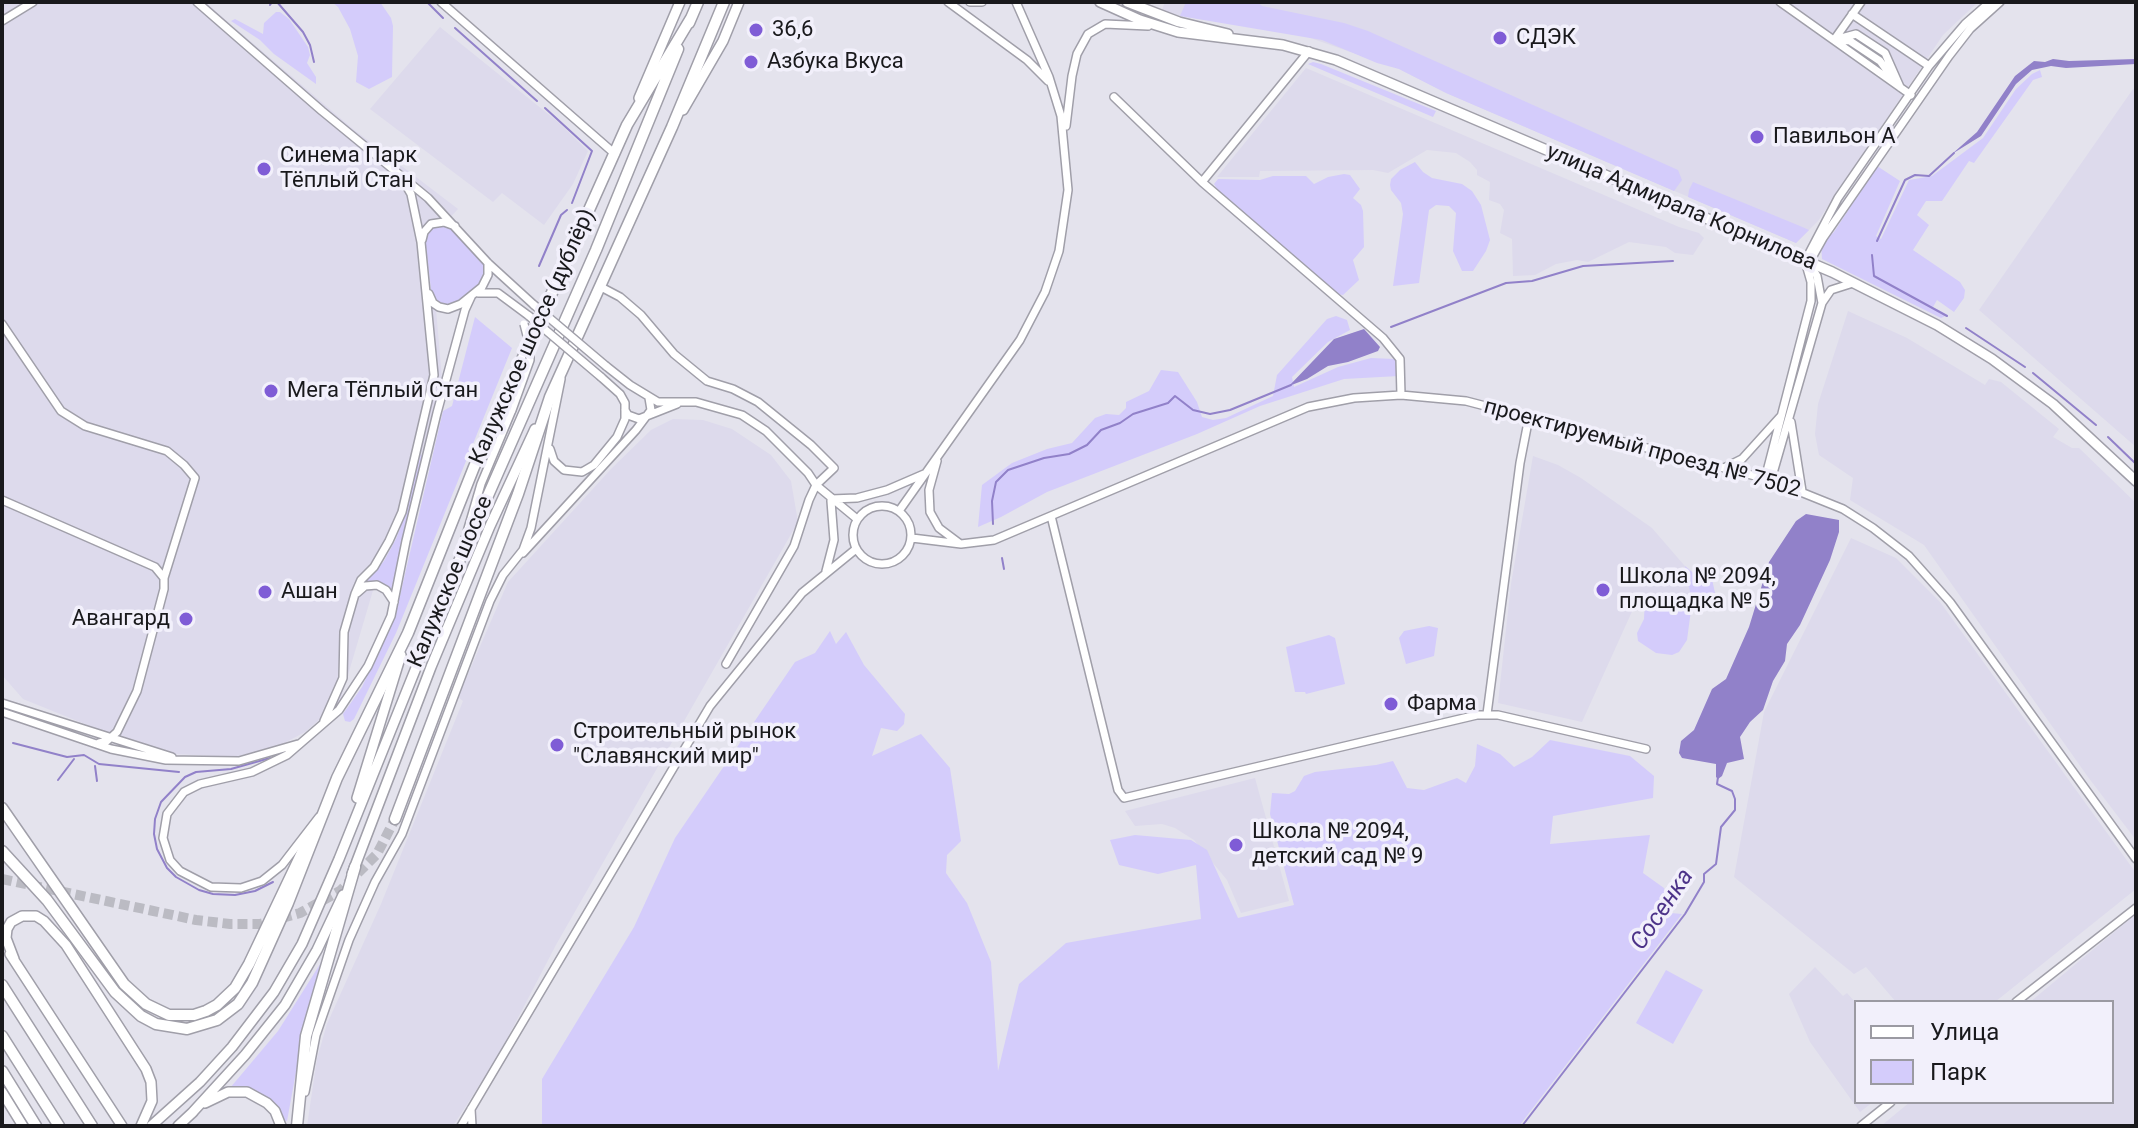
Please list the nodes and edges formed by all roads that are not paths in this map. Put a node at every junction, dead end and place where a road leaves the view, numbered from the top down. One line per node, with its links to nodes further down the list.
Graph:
1 (33, 2): 21 (street)
2 (197, 2): 36 (street)
3 (441, 2): 35 (street)
4 (680, 2): 32 (main road, Калужское шоссе (дублёр))
5 (698, 2): 20 (highway, Калужское шоссе)
6 (724, 2): 33 (highway, Калужское шоссе)
7 (739, 2): 33 (main road)
8 (948, 2): 28 (street)
9 (970, 2): 10 (street)
10 (982, 2)
11 (1016, 2): 28 (street)
12 (1100, 2): 22 (main road, улица Адмирала Корнилова)
13 (1127, 2): 24 (main road)
14 (1780, 2): 18 (street)
15 (1861, 2): 19 (street)
16 (1990, 2): 27 (street)
17 (2000, 2): 40 (street)
18 (1790, 5): 23 (street)
19 (1852, 14): 23 (street); 26 (street); 26 (street)
20 (691, 18): 32 (highway); 78 (highway, Калужское шоссе)
21 (2, 21)
22 (1158, 26): 24 (main road, улица Адмирала Корнилова); 34 (street)
23 (1834, 40): 29 (street); 29 (street)
24 (1255, 41): 25 (main road, улица Адмирала Корнилова)
25 (1309, 51): 37 (street); 40 (main road, улица Адмирала Корнилова)
26 (1908, 52): 27 (street)
27 (1929, 66): 30 (street)
28 (1052, 85): 34 (street)
29 (1900, 88): 30 (street)
30 (1911, 95): 40 (street)
31 (1114, 97): 37 (street)
32 (627, 125): 35 (highway, Калужское шоссе (дублёр))
33 (672, 127): 44 (highway, Калужское шоссе)
34 (1065, 140): 60 (street)
35 (615, 154): 83 (highway, Калужское шоссе (дублёр))
36 (400, 175): 38 (street); 39 (street)
37 (1202, 182): 51 (street)
38 (459, 229): 39 (street); 41 (street)
39 (421, 242): 43 (street)
40 (1807, 262): 42 (main road, улица Адмирала Корнилова); 46 (street); 55 (street)
41 (488, 263): 45 (street); 50 (street, bridge)
42 (1853, 283): 46 (street); 65 (main road, улица Адмирала Корнилова)
43 (427, 284): 45 (street); 81 (street)
44 (601, 287): 49 (highway, Калужское шоссе); 66 (street)
45 (474, 296): 47 (street); 82 (street)
46 (1822, 303): 58 (street)
47 (526, 320): 54 (street, bridge); 78 (street, bridge)
48 (2, 324): 80 (street)
49 (564, 369): 52 (highway, Калужское шоссе); 59 (street)
50 (645, 395): 53 (street); 54 (street); 56 (street)
51 (1401, 395): 57 (street, проектируемый проезд № 7502); 72 (street, проектируемый проезд № 7502)
52 (550, 397): 99 (highway); 103 (main road, Калужское шоссе)
53 (683, 402): 56 (street); 66 (street)
54 (625, 406): 56 (street); 62 (street)
55 (1781, 416): 61 (street); 64 (street)
56 (645, 417): 68 (street)
57 (1529, 417): 61 (street, проектируемый проезд № 7502); 87 (street)
58 (1790, 417): 64 (street); 67 (street)
59 (549, 441): 62 (street); 77 (street)
60 (939, 455): 63 (street); 75 (street)
61 (1724, 468): 64 (street, проектируемый проезд № 7502)
62 (569, 472): 68 (street)
63 (926, 472): 69 (street); 71 (street)
64 (1768, 479): 67 (street, проектируемый проезд № 7502)
65 (2136, 481)
66 (816, 485): 69 (street); 84 (street)
67 (1802, 491): 102 (street, проектируемый проезд № 7502)
68 (575, 496): 77 (street)
69 (831, 499): 73 (street); 79 (street)
70 (2, 500): 80 (street)
71 (899, 511): 73 (street); 74 (street)
72 (1051, 516): 75 (street, проектируемый проезд № 7502); 87 (street)
73 (857, 519): 76 (street)
74 (912, 538): 75 (street, проектируемый проезд № 7502); 76 (street)
75 (961, 544)
76 (856, 549): 79 (street)
77 (512, 564): 124 (street)
78 (457, 566): 101 (main road, Калужское шоссе)
79 (825, 572): 113 (street)
80 (164, 578): 88 (street)
81 (355, 594): 82 (street); 89 (street)
82 (394, 602): 89 (street)
83 (408, 633): 96 (highway); 101 (main road, Калужское шоссе (дублёр))
84 (726, 664)
85 (2, 703): 90 (street)
86 (2, 712): 92 (street)
87 (1487, 714): 94 (street)
88 (122, 725): 90 (street); 93 (street)
89 (320, 728): 91 (street)
90 (111, 739): 92 (street); 93 (street)
91 (304, 741): 95 (street); 98 (street)
92 (99, 743): 95 (street)
93 (130, 745): 95 (street)
94 (1646, 749)
95 (187, 761)
96 (331, 794): 98 (highway); 100 (highway)
97 (2, 808): 98 (highway)
98 (321, 814)
99 (395, 819)
100 (2, 851)
101 (339, 859): 121 (main road, Калужское шоссе)
102 (2136, 859)
103 (355, 867): 114 (main road, Калужское шоссе); 124 (highway)
104 (2136, 908): 108 (street)
105 (2, 941): 106 (main road)
106 (14, 959): 119 (main road); 120 (main road)
107 (2, 985): 115 (highway)
108 (2019, 1000)
109 (2, 1036): 118 (highway)
110 (2, 1071): 117 (highway)
111 (2, 1092): 116 (main road)
112 (1888, 1104): 127 (street)
113 (471, 1107): 125 (street); 126 (street)
114 (191, 1114): 122 (main road); 123 (main road)
115 (90, 1123)
116 (23, 1126)
117 (36, 1126)
118 (59, 1126)
119 (122, 1126)
120 (141, 1126)
121 (151, 1126)
122 (178, 1126)
123 (281, 1126)
124 (298, 1126)
125 (461, 1126)
126 (472, 1126)
127 (1861, 1126)

